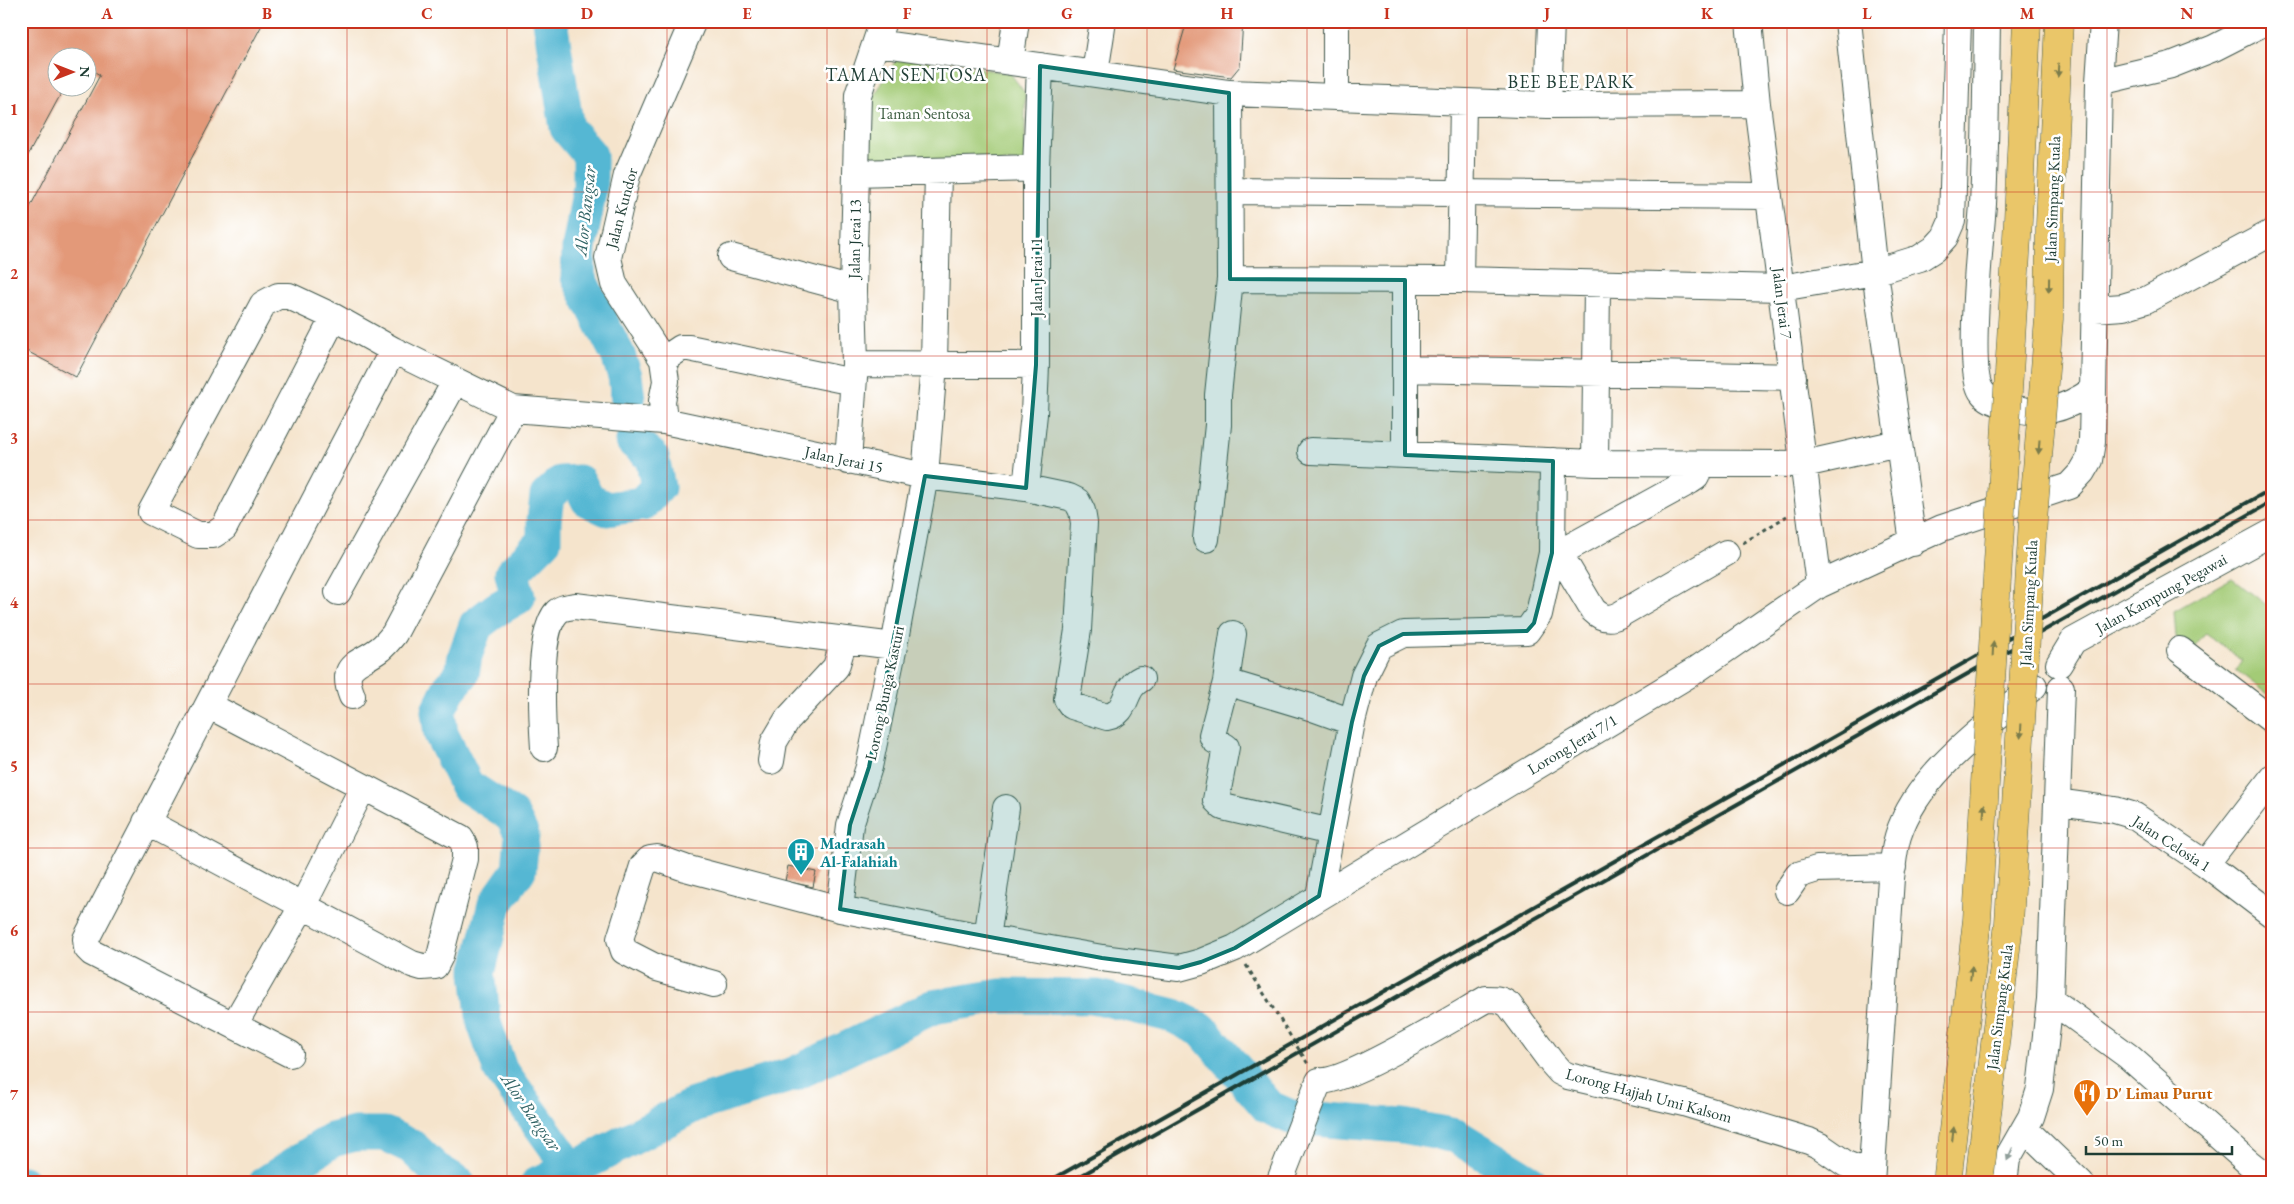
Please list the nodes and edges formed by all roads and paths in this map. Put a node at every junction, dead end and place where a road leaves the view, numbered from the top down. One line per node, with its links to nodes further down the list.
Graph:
1 (1016, 21): 15 (street)
2 (1103, 21): 17 (street)
3 (1336, 21): 20 (street)
4 (1551, 21): 23 (street)
5 (1749, 21): 22 (street, Jalan Jerai 7)
6 (1848, 21): 32 (street)
7 (1958, 21): 32 (street)
8 (1987, 21): 50 (street)
9 (2028, 21): 108 (main road, Jalan Simpang Kuala, one-way to 9, bridge)
10 (2060, 21): 109 (main road, Jalan Simpang Kuala, one-way to 109, bridge)
11 (2103, 21): 18 (street, Lorong Jerai 7/1)
12 (2267, 21): 18 (street)
13 (690, 22): 42 (street, Jalan Kundor)
14 (880, 32): 15 (street); 26 (street, Jalan Jerai 13)
15 (1010, 62): 16 (street)
16 (1040, 66): 17 (street); 24 (street, Jalan Jerai 11)
17 (1094, 74): 19 (street)
18 (2100, 82): 39 (street, Lorong Jerai 7/1)
19 (1229, 93): 20 (street); 27 (street)
20 (1336, 97): 21 (street)
21 (1463, 102): 23 (street); 28 (street)
22 (1757, 104): 23 (street); 29 (street, Jalan Jerai 7)
23 (1548, 105)
24 (1036, 168): 25 (street); 44 (street, Jalan Jerai 11)
25 (938, 171): 26 (street); 43 (street, Lorong Bunga Kasturi)
26 (856, 173): 38 (street, Jalan Jerai 13)
27 (1230, 191): 28 (street); 33 (street)
28 (1461, 194): 29 (street); 35 (street)
29 (1769, 196): 37 (street, Jalan Jerai 7)
30 (2273, 232): 39 (street)
31 (731, 257): 38 (street)
32 (1875, 272): 37 (street); 53 (street)
33 (1230, 279): 34 (street); 65 (street)
34 (1406, 280): 35 (street); 45 (street)
35 (1460, 280): 36 (street)
36 (1597, 285): 37 (street); 46 (street)
37 (1781, 288): 48 (street, Jalan Jerai 7)
38 (853, 290): 47 (street, Jalan Jerai 13)
39 (2095, 309): 50 (street, Lorong Jerai 7/1)
40 (334, 317): 40 (street); 41 (street)
41 (394, 350): 49 (street); 79 (street)
42 (663, 360): 47 (street); 52 (street, Jalan Kundor)
43 (934, 364): 44 (street); 47 (street); 61 (street, Lorong Bunga Kasturi)
44 (1036, 365): 62 (street, Jalan Jerai 11)
45 (1405, 369): 46 (street); 55 (street)
46 (1596, 372): 48 (street); 58 (street)
47 (854, 373): 56 (street, Jalan Jerai 13)
48 (1793, 377): 60 (street, Jalan Jerai 7)
49 (455, 382): 51 (street); 70 (street)
50 (2093, 390): 66 (street, Lorong Jerai 7/1)
51 (513, 409): 52 (street, Jalan Jerai 15); 78 (street)
52 (664, 421): 56 (street, Jalan Jerai 15)
53 (1898, 443): 60 (street); 66 (street)
54 (1311, 451): 55 (street)
55 (1405, 455): 57 (street)
56 (848, 460): 61 (street, Jalan Jerai 15)
57 (1553, 462): 58 (street); 67 (street)
58 (1595, 463): 59 (street)
59 (1701, 464): 60 (street); 67 (street)
60 (1804, 464): 63 (street, Jalan Jerai 7)
61 (925, 476): 62 (street, Jalan Jerai 15); 73 (street, Lorong Bunga Kasturi)
62 (1026, 488): 76 (street, Jalan Jerai 15)
63 (1809, 502): 68 (path); 69 (street, Jalan Jerai 7)
64 (2273, 532): 75 (street, Jalan Kampung Pegawai)
65 (1206, 539)
66 (1913, 543): 69 (street, Lorong Jerai 7/1)
67 (1556, 553): 68 (street); 81 (street)
68 (1726, 553)
69 (1820, 585): 93 (street, Lorong Jerai 7/1)
70 (338, 592)
71 (1233, 634): 77 (street)
72 (844, 640): 73 (street); 82 (street); 83 (street)
73 (894, 646): 95 (street, Lorong Bunga Kasturi)
74 (2180, 650): 80 (street)
75 (2060, 676): 86 (street); 91 (street)
76 (1141, 679)
77 (1226, 682): 81 (street); 89 (street)
78 (352, 696)
79 (208, 705): 85 (street); 88 (street)
80 (2273, 721)
81 (1352, 722): 89 (street)
82 (544, 748)
83 (771, 761)
84 (2273, 777): 90 (street)
85 (364, 787): 94 (street); 94 (street)
86 (2058, 802): 90 (street, Jalan Celosia 1); 100 (street)
87 (1006, 808): 97 (street)
88 (146, 822): 94 (street); 101 (street)
89 (1331, 832): 93 (street)
90 (2206, 864): 96 (street, Jalan Celosia 1)
91 (1893, 867): 92 (street); 105 (street)
92 (1787, 891)
93 (1319, 896): 98 (street, Lorong Jerai 7/1)
94 (303, 905): 101 (street)
95 (840, 909): 97 (street, Lorong Jerai 7/1); 99 (street, Lorong Jerai 7/1)
96 (2273, 915)
97 (987, 938): 98 (street, Lorong Jerai 7/1)
98 (1235, 948): 103 (path)
99 (714, 984)
100 (2050, 999): 104 (street); 106 (street)
101 (234, 1025): 102 (street)
102 (290, 1054)
103 (1317, 1088): 105 (street, Lorong Hajjah Umi Kalsom); 107 (street)
104 (2025, 1129): 110 (street, one-way to 110); 111 (street)
105 (1871, 1178)
106 (2273, 1182)
107 (1279, 1183)
108 (1947, 1183)
109 (1979, 1183)
110 (2004, 1183)
111 (2081, 1183)

